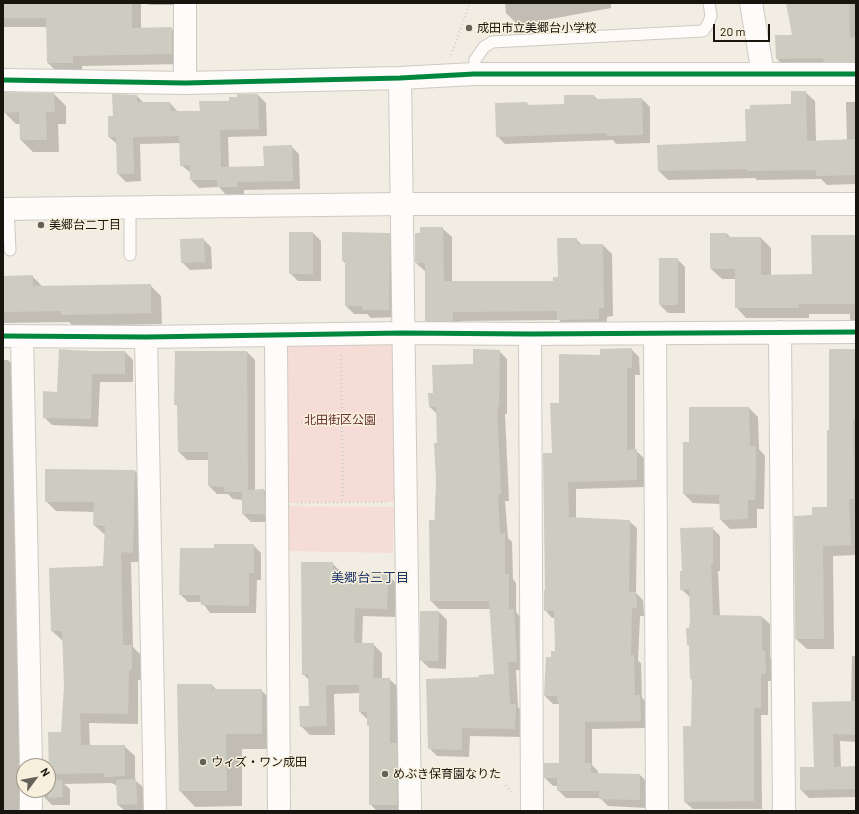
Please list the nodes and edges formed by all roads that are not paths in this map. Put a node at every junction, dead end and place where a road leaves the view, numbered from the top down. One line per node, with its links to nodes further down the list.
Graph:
1 (185, 3): 9 (street)
2 (709, 3): 4 (lane)
3 (751, 3): 5 (street)
4 (474, 74): 5 (street); 7 (street)
5 (763, 74): 6 (street)
6 (856, 74)
7 (400, 78): 9 (street); 10 (street)
8 (3, 80): 9 (street)
9 (184, 83)
10 (401, 204): 11 (street); 12 (street); 18 (street)
11 (856, 204)
12 (130, 208): 13 (street); 15 (lane)
13 (6, 209): 14 (lane)
14 (10, 250)
15 (130, 255)
16 (780, 332): 17 (street); 19 (street); 32 (street)
17 (856, 332)
18 (403, 333): 20 (street); 22 (street); 29 (street)
19 (655, 333): 20 (street); 31 (street)
20 (530, 334): 30 (street)
21 (13, 336): 23 (street); 24 (street)
22 (276, 336): 23 (street); 28 (street)
23 (146, 337): 27 (street)
24 (31, 758)
25 (31, 798): 26 (street)
26 (32, 811)
27 (155, 811)
28 (279, 811)
29 (410, 811)
30 (532, 811)
31 (657, 811)
32 (784, 811)

